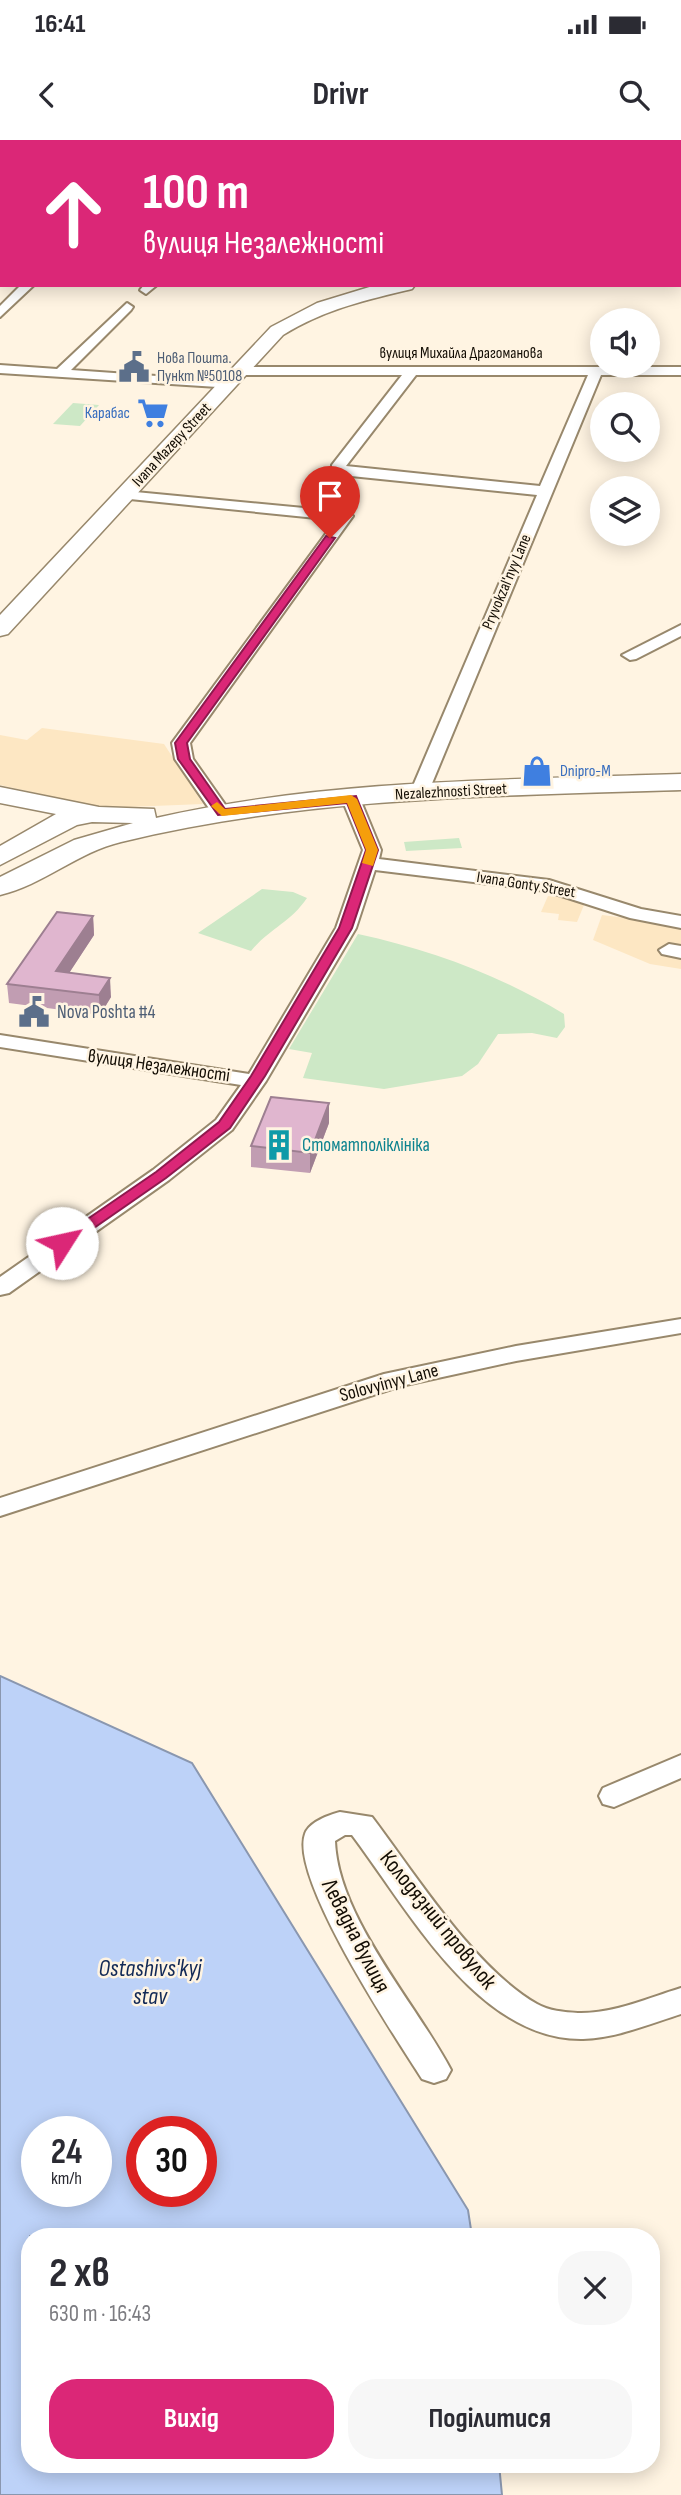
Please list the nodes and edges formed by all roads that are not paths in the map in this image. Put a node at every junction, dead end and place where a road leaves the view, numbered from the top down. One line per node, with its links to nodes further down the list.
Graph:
1 (26, 287): 4 (street)
2 (397, 287): 11 (main road, Ivana Mazepy Street)
3 (127, 307): 10 (street)
4 (0, 313)
5 (0, 369): 10 (street, вулиця Михайла Драгоманова)
6 (412, 371): 7 (street, вулиця Михайла Драгоманова); 11 (street, вулиця Михайла Драгоманова); 13 (street)
7 (590, 371)
8 (660, 371): 9 (street, вулиця Михайла Драгоманова)
9 (681, 371)
10 (60, 373): 11 (street, вулиця Михайла Драгоманова)
11 (235, 378): 14 (main road, Ivana Mazepy Street)
12 (593, 378): 13 (street, Pryvokzalʹnyy Lane)
13 (546, 491): 19 (street, Pryvokzalʹnyy Lane)
14 (125, 495): 15 (main road, Ivana Mazepy Street); 23 (street)
15 (0, 629)
16 (681, 630): 17 (street)
17 (630, 655)
18 (681, 782): 19 (main road, Nezalezhnosti Street)
19 (419, 793): 21 (main road, Nezalezhnosti Street)
20 (0, 795): 24 (main road)
21 (351, 799): 23 (main road, Nezalezhnosti Street); 27 (street, вулиця Незалежності)
22 (0, 803): 25 (main road)
23 (222, 813): 24 (main road, Nezalezhnosti Street); 28 (main road, Nezalezhnosti Street)
24 (103, 825): 25 (main road); 28 (main road, Nezalezhnosti Street)
25 (60, 828): 26 (main road)
26 (0, 857)
27 (368, 863): 30 (street, Ivana Gonty Street); 33 (street, вулиця Незалежності)
28 (2, 886)
29 (628, 889): 30 (street)
30 (612, 905): 31 (street, Ivana Gonty Street)
31 (681, 922)
32 (0, 1041): 33 (street, вулиця Незалежності)
33 (255, 1081): 34 (street)
34 (0, 1288)
35 (681, 1326): 36 (street, Solovyinyy Lane)
36 (0, 1507)
37 (681, 1766): 38 (street)
38 (614, 1796)
39 (361, 1825): 40 (street, Колодязний провулок); 41 (street, Левадна вулиця)
40 (681, 2001)
41 (434, 2070)

